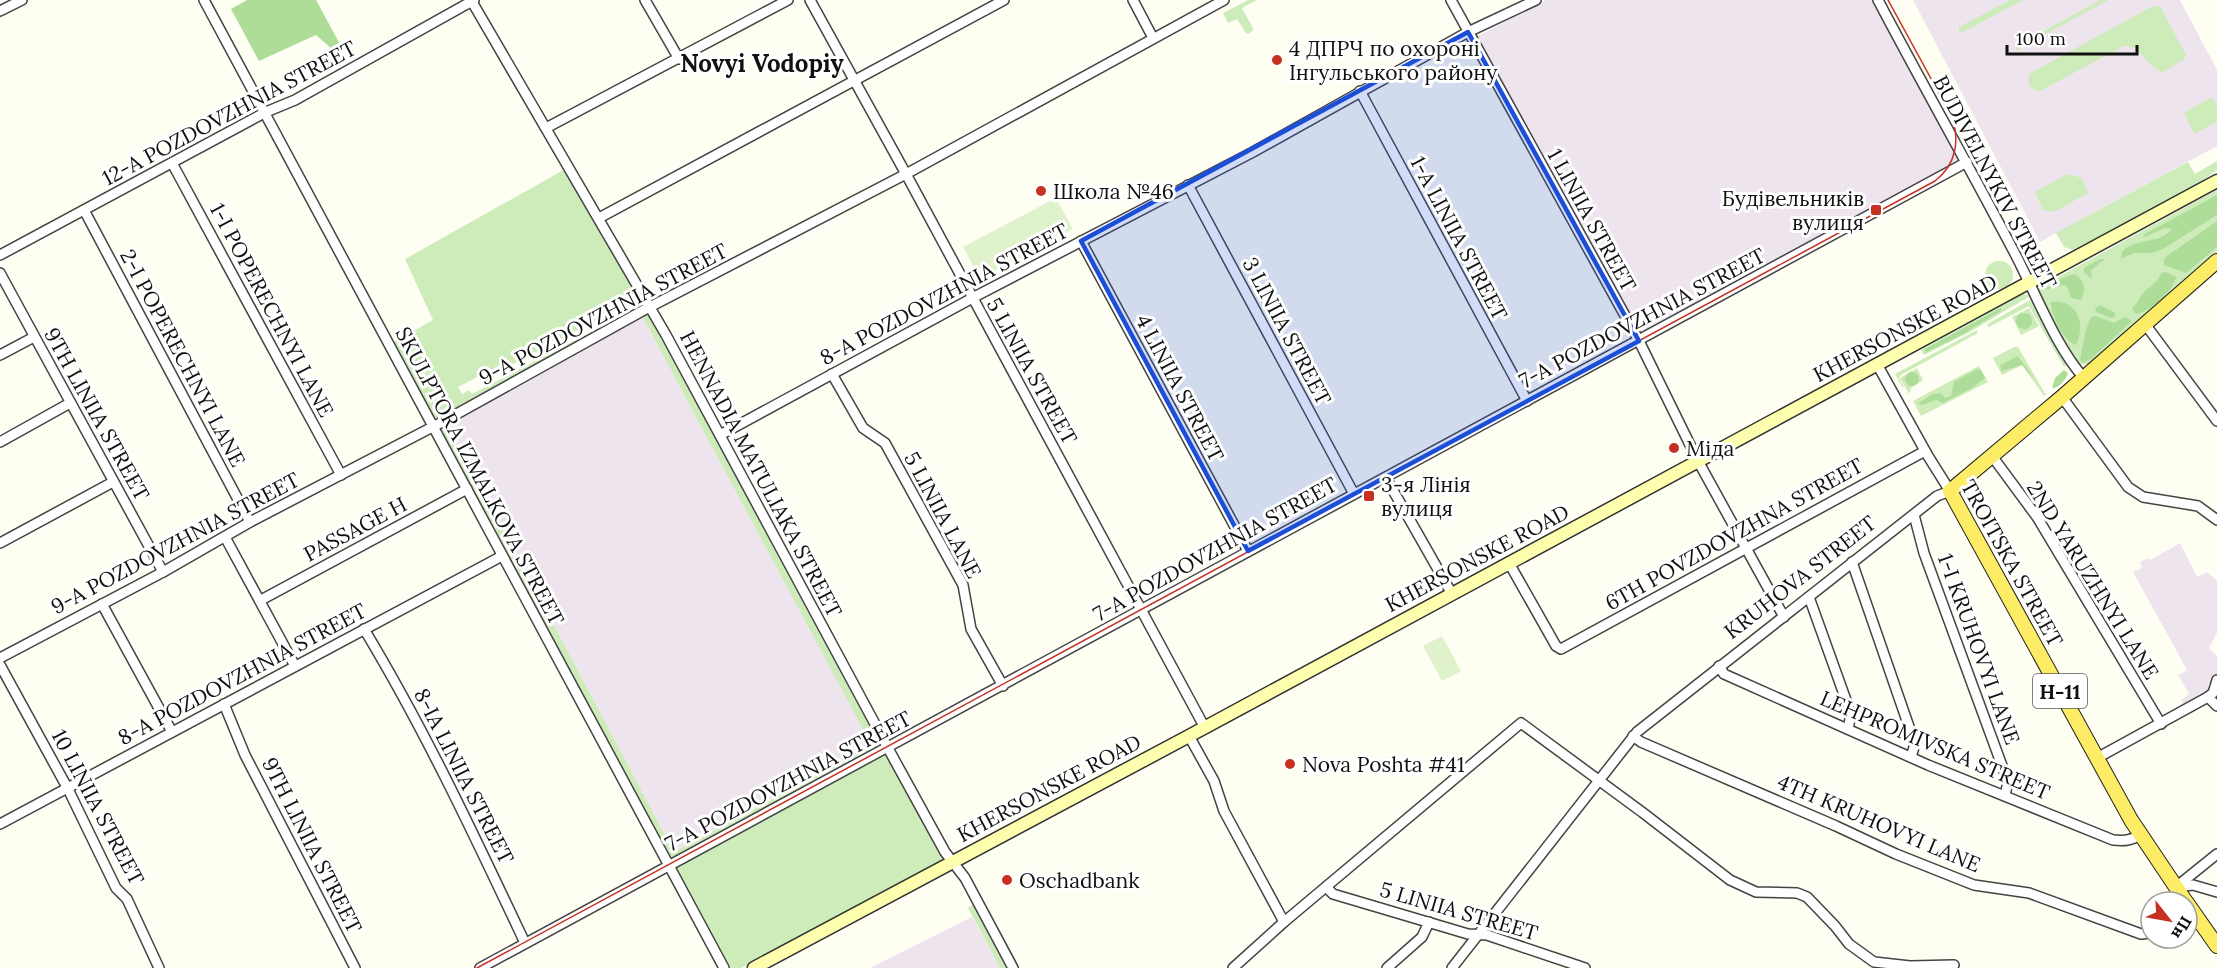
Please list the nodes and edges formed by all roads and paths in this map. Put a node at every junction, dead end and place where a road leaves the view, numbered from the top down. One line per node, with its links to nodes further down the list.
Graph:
1 (22, 0): 13 (street)
2 (204, 0): 19 (street, SKULPTORA IZMALKOVA STREET)
3 (472, 0): 19 (street, 12-A POZDOVZHNIA STREET); 20 (street, HENNADIA MATULIAKA STREET)
4 (645, 0): 16 (street)
5 (789, 0): 16 (street)
6 (810, 0): 17 (street, 5 LINIIA STREET)
7 (1004, 0): 17 (street)
8 (1133, 0): 15 (street)
9 (1224, 0): 15 (street, 9-A POZDOVZHNIA STREET)
10 (1450, 0): 14 (street, 1 LINIIA STREET)
11 (1536, 0): 14 (street, 8-A POZDOVZHNIA STREET)
12 (1878, 0): 21 (street, BUDIVELNYKIV STREET)
13 (0, 11)
14 (1468, 32): 18 (street, 8-A POZDOVZHNIA STREET); 37 (street, 1 LINIIA STREET)
15 (1153, 38): 23 (street, 9-A POZDOVZHNIA STREET)
16 (679, 59): 20 (street)
17 (855, 82): 23 (street, 5 LINIIA STREET); 27 (street)
18 (1360, 92): 25 (street, 8-A POZDOVZHNIA STREET); 43 (street, 1-A LINIIA STREET)
19 (266, 112): 22 (street, 12-A POZDOVZHNIA STREET); 46 (street, SKULPTORA IZMALKOVA STREET)
20 (546, 128): 27 (street, HENNADIA MATULIAKA STREET)
21 (1967, 162): 32 (street, BUDIVELNYKIV STREET); 37 (street, 7-A POZDOVZHNIA STREET)
22 (172, 163): 26 (street, 12-A POZDOVZHNIA STREET); 52 (street, 1-I POPERECHNYI LANE)
23 (906, 174): 33 (street, 5 LINIIA STREET); 34 (street, 9-A POZDOVZHNIA STREET)
24 (2217, 181): 32 (main road, KHERSONSKE ROAD)
25 (1188, 185): 28 (street, 8-A POZDOVZHNIA STREET); 57 (street, 3 LINIIA STREET)
26 (84, 210): 29 (street, 12-A POZDOVZHNIA STREET); 60 (street, 2-I POPERECHNYI LANE)
27 (599, 218): 34 (street, HENNADIA MATULIAKA STREET)
28 (1081, 241): 33 (street, 8-A POZDOVZHNIA STREET); 64 (street, 4 LINIIA STREET)
29 (0, 255)
30 (2217, 261): 35 (main road, KRUHOVA STREET)
31 (0, 273): 36 (street, 9TH LINIIA STREET)
32 (2030, 283): 39 (main road, KHERSONSKE ROAD); 41 (street, BUDIVELNYKIV STREET)
33 (972, 300): 40 (street, 8-A POZDOVZHNIA STREET); 73 (street, 5 LINIIA STREET)
34 (650, 307): 46 (street, 9-A POZDOVZHNIA STREET); 47 (street, HENNADIA MATULIAKA STREET)
35 (2145, 324): 41 (main road, KRUHOVA STREET); 45 (street)
36 (34, 337): 38 (street); 44 (street, 9TH LINIIA STREET)
37 (1639, 342): 43 (street, 7-A POZDOVZHNIA STREET); 51 (street, 1 LINIIA STREET)
38 (0, 355)
39 (1878, 366): 49 (street, TROITSKA STREET); 51 (main road, KHERSONSKE ROAD)
40 (832, 374): 47 (street, 8-A POZDOVZHNIA STREET); 81 (street, 5 LINIIA LANE)
41 (2084, 378): 42 (main road, KRUHOVA STREET)
42 (2062, 397): 50 (main road, KRUHOVA STREET); 59 (street)
43 (1527, 401): 53 (street, 7-A POZDOVZHNIA STREET)
44 (70, 403): 48 (street); 54 (street, 9TH LINIIA STREET)
45 (2217, 421)
46 (432, 426): 52 (street, 9-A POZDOVZHNIA STREET); 55 (street, SKULPTORA IZMALKOVA STREET)
47 (720, 435): 91 (street, HENNADIA MATULIAKA STREET)
48 (0, 441)
49 (1925, 451): 56 (street, TROITSKA STREET); 63 (street, 6TH POVZDOVZHNA STREET)
50 (1992, 456): 56 (main road, KRUHOVA STREET); 85 (street, 2ND YARUZHNYI LANE)
51 (1698, 461): 63 (street, 1 LINIIA STREET); 67 (main road, KHERSONSKE ROAD)
52 (341, 475): 60 (street, 9-A POZDOVZHNIA STREET)
53 (1386, 478): 57 (street, 7-A POZDOVZHNIA STREET); 69 (street)
54 (113, 482): 62 (street); 68 (street, 9TH LINIIA STREET)
55 (467, 489): 65 (street, SKULPTORA IZMALKOVA STREET); 71 (street, PASSAGE H)
56 (1950, 491): 58 (street, KRUHOVA STREET); 93 (main road, TROITSKA STREET / Н-11)
57 (1354, 494): 64 (street, 7-A POZDOVZHNIA STREET)
58 (1914, 515): 66 (street, KRUHOVA STREET); 96 (street, 1-I KRUHOVYI LANE)
59 (2217, 520)
60 (250, 522): 61 (street, 9-A POZDOVZHNIA STREET)
61 (225, 537): 68 (street, 9-A POZDOVZHNIA STREET); 71 (street)
62 (0, 543)
63 (1746, 549): 67 (street, 6TH POVZDOVZHNA STREET); 74 (street, 1 LINIIA STREET)
64 (1248, 551): 73 (street, 7-A POZDOVZHNIA STREET)
65 (501, 556): 75 (street, 8-A POZDOVZHNIA STREET); 101 (street, SKULPTORA IZMALKOVA STREET)
66 (1852, 562): 70 (street, KRUHOVA STREET); 92 (street)
67 (1509, 563): 69 (main road, KHERSONSKE ROAD)
68 (163, 572): 72 (street, 9-A POZDOVZHNIA STREET)
69 (1452, 594): 86 (main road, KHERSONSKE ROAD)
70 (1809, 597): 74 (street, KRUHOVA STREET); 87 (street)
71 (261, 600): 78 (street)
72 (102, 604): 76 (street, 9-A POZDOVZHNIA STREET); 88 (street)
73 (1141, 609): 81 (street, 7-A POZDOVZHNIA STREET); 86 (street, 5 LINIIA STREET)
74 (1784, 616): 79 (street, KRUHOVA STREET)
75 (364, 629): 78 (street, 8-A POZDOVZHNIA STREET); 111 (street, 8-IA LINIIA STREET)
76 (0, 658)
77 (0, 665): 95 (street, 10 LINIIA STREET)
78 (295, 666): 83 (street, 8-A POZDOVZHNIA STREET)
79 (1719, 666): 87 (street, LEHPROMIVSKA STREET); 90 (street, KRUHOVA STREET)
80 (2217, 680): 82 (street)
81 (1003, 686): 91 (street, 7-A POZDOVZHNIA STREET)
82 (2208, 697): 84 (street); 85 (street)
83 (224, 704): 88 (street, 8-A POZDOVZHNIA STREET); 115 (street, 9TH LINIIA STREET)
84 (2217, 706)
85 (2161, 724): 93 (street)
86 (1205, 728): 89 (main road, KHERSONSKE ROAD)
87 (1848, 729): 92 (street, LEHPROMIVSKA STREET)
88 (172, 732): 95 (street, 8-A POZDOVZHNIA STREET)
89 (1189, 736): 100 (main road, KHERSONSKE ROAD); 106 (street)
90 (1633, 736): 94 (street, KRUHOVA STREET); 109 (street, 4TH KRUHOVYI LANE)
91 (888, 749): 100 (street, HENNADIA MATULIAKA STREET); 101 (street, 7-A POZDOVZHNIA STREET)
92 (1911, 757): 96 (street, LEHPROMIVSKA STREET)
93 (2097, 758): 98 (main road, TROITSKA STREET / Н-11)
94 (1598, 780): 102 (street); 110 (street, KRUHOVA STREET); 113 (street)
95 (68, 789): 97 (street, 8-A POZDOVZHNIA STREET); 114 (street, 10 LINIIA STREET)
96 (2005, 795): 98 (street, LEHPROMIVSKA STREET)
97 (0, 824)
98 (2140, 834): 103 (main road, TROITSKA STREET / Н-11)
99 (2217, 854): 103 (street)
100 (952, 862): 118 (main road, KHERSONSKE ROAD); 119 (street, HENNADIA MATULIAKA STREET)
101 (668, 865): 111 (street, 7-A POZDOVZHNIA STREET); 117 (street, SKULPTORA IZMALKOVA STREET)
102 (1326, 887): 106 (street); 107 (street, 5 LINIIA STREET)
103 (2176, 887): 104 (main road, TROITSKA STREET / Н-11); 105 (street)
104 (2178, 890)
105 (2217, 892)
106 (1284, 922): 120 (street)
107 (1429, 922): 110 (street, 5 LINIIA STREET); 121 (street)
108 (2199, 922): 112 (main road, TROITSKA STREET / Н-11)
109 (2139, 933)
110 (1478, 934): 122 (street, KRUHOVA STREET); 123 (street, 5 LINIIA STREET)
111 (525, 943): 116 (street, 7-A POZDOVZHNIA STREET)
112 (2217, 946)
113 (1954, 965)
114 (159, 968)
115 (355, 968)
116 (480, 968)
117 (724, 968)
118 (754, 968)
119 (1013, 968)
120 (1233, 968)
121 (1387, 968)
122 (1452, 968)
123 (1586, 968)

